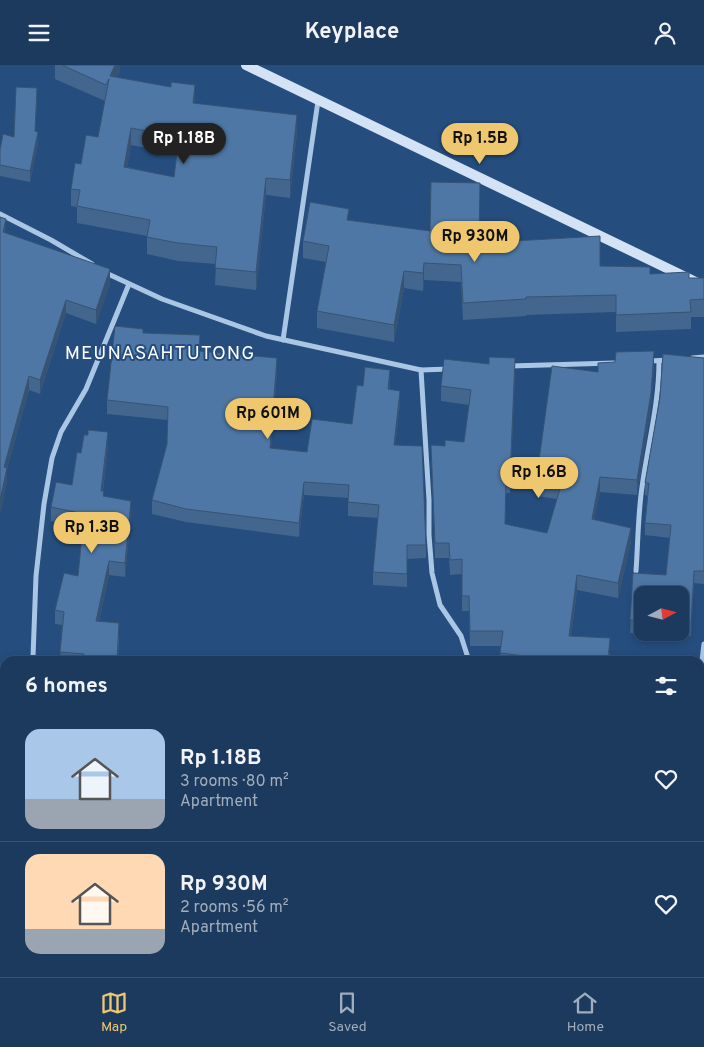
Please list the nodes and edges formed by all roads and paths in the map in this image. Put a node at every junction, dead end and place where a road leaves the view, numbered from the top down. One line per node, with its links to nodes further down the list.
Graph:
1 (246, 65): 2 (street)
2 (318, 101): 5 (street); 6 (street)
3 (0, 214): 4 (street)
4 (129, 284): 6 (street); 17 (street)
5 (704, 286)
6 (283, 340): 15 (street)
7 (704, 357): 9 (street)
8 (677, 359): 10 (street)
9 (686, 359)
10 (659, 361): 12 (street); 16 (street)
11 (619, 362): 13 (street)
12 (639, 362)
13 (500, 367)
14 (451, 369): 15 (street)
15 (421, 370): 18 (street)
16 (636, 571)
17 (33, 656)
18 (467, 656)

